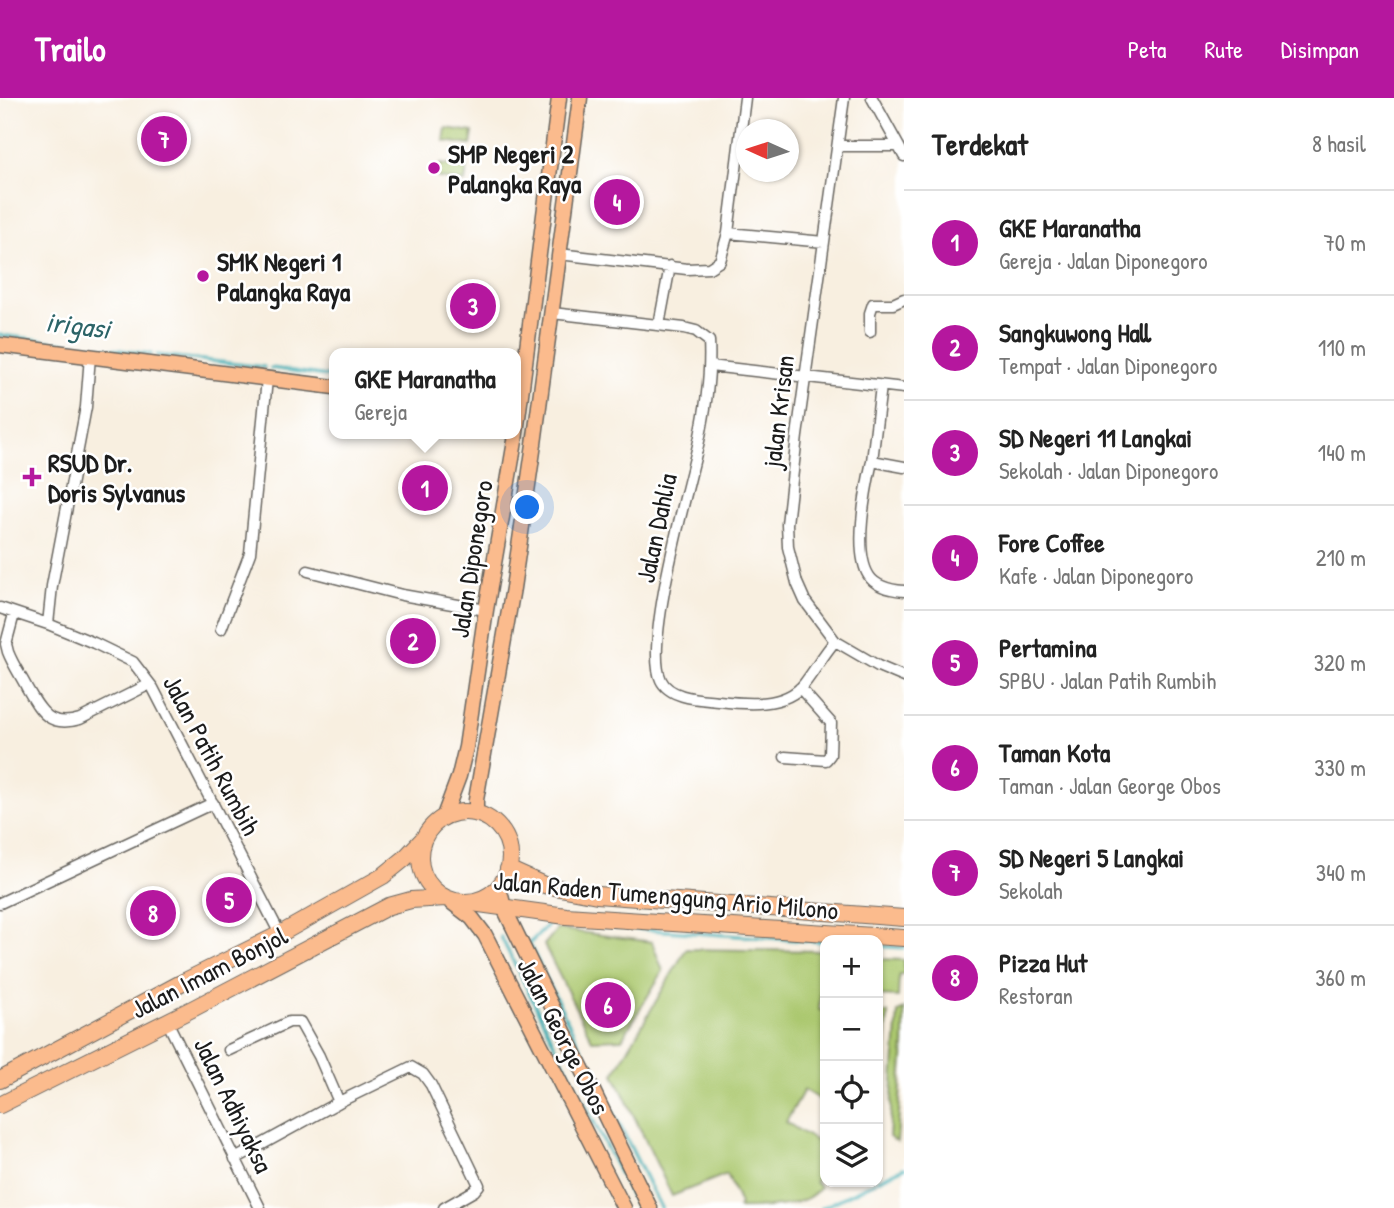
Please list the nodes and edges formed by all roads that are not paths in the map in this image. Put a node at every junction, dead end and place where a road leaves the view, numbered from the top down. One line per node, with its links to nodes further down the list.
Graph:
1 (559, 98): 24 (main road, Jalan Diponegoro)
2 (580, 98): 11 (main road, Jalan Diponegoro)
3 (745, 98): 9 (street)
4 (844, 98): 6 (street, jalan Krisan)
5 (872, 98): 7 (street)
6 (838, 146): 7 (street); 10 (street, jalan Krisan)
7 (898, 146): 8 (street)
8 (904, 156)
9 (727, 233): 10 (street); 12 (street)
10 (824, 242): 20 (street, jalan Krisan)
11 (559, 254): 12 (street); 14 (main road, Jalan Diponegoro)
12 (670, 267): 15 (street)
13 (904, 299): 16 (street)
14 (552, 313): 15 (street, Jalan Dahlia); 27 (main road, Jalan Diponegoro)
15 (659, 325): 19 (street, Jalan Dahlia)
16 (870, 332)
17 (0, 345): 18 (main road)
18 (90, 356): 21 (main road); 36 (street)
19 (710, 366): 20 (street); 41 (street, Jalan Dahlia)
20 (805, 377): 23 (street); 38 (street, jalan Krisan)
21 (267, 379): 22 (main road); 37 (street)
22 (329, 386)
23 (881, 386): 25 (street); 29 (street)
24 (521, 387)
25 (904, 388)
26 (521, 410): 27 (main road)
27 (537, 413): 44 (main road, Jalan Diponegoro)
28 (513, 439): 34 (main road, Jalan Diponegoro)
29 (872, 461): 30 (street); 32 (street)
30 (904, 467)
31 (308, 571): 34 (street)
32 (904, 591)
33 (0, 608): 35 (street, Jalan Patih Rumbih)
34 (486, 610): 45 (main road, Jalan Diponegoro)
35 (14, 614): 36 (street, Jalan Patih Rumbih); 40 (street)
36 (48, 624): 40 (street, Jalan Patih Rumbih)
37 (221, 629)
38 (835, 641): 39 (street, jalan Krisan); 41 (street)
39 (904, 677)
40 (150, 684): 43 (street, Jalan Patih Rumbih)
41 (800, 688): 42 (street)
42 (785, 757)
43 (213, 803): 52 (street); 56 (street, Jalan Patih Rumbih)
44 (476, 813): 45 (highway); 47 (highway)
45 (444, 816): 46 (highway)
46 (424, 838): 50 (highway); 56 (highway, Jalan Imam Bonjol)
47 (508, 869): 48 (highway); 49 (highway, Jalan Raden Tumenggung Ario Milono)
48 (499, 887): 51 (highway); 53 (main road, Jalan George Obos)
49 (597, 895): 54 (highway); 55 (highway, Jalan Raden Tumenggung Ario Milono)
50 (446, 898): 51 (highway); 58 (highway, Jalan Imam Bonjol); 68 (main road, Jalan George Obos)
51 (466, 902): 53 (highway, Jalan Raden Tumenggung Ario Milono)
52 (0, 903)
53 (504, 908): 54 (highway, Jalan Raden Tumenggung Ario Milono); 69 (main road, Jalan George Obos)
54 (597, 918): 57 (highway, Jalan Raden Tumenggung Ario Milono)
55 (904, 918)
56 (280, 934): 59 (highway, Jalan Imam Bonjol)
57 (904, 938)
58 (167, 1021): 61 (highway, Jalan Imam Bonjol); 65 (street, Jalan Adhiyaksa)
59 (93, 1030): 61 (highway); 62 (highway, Jalan Imam Bonjol)
60 (229, 1050): 63 (street)
61 (105, 1053): 64 (highway, Jalan Imam Bonjol)
62 (0, 1080)
63 (339, 1102): 65 (street); 67 (street)
64 (0, 1105)
65 (235, 1159): 66 (street, Jalan Adhiyaksa)
66 (260, 1208)
67 (444, 1208)
68 (624, 1208)
69 (650, 1208)

